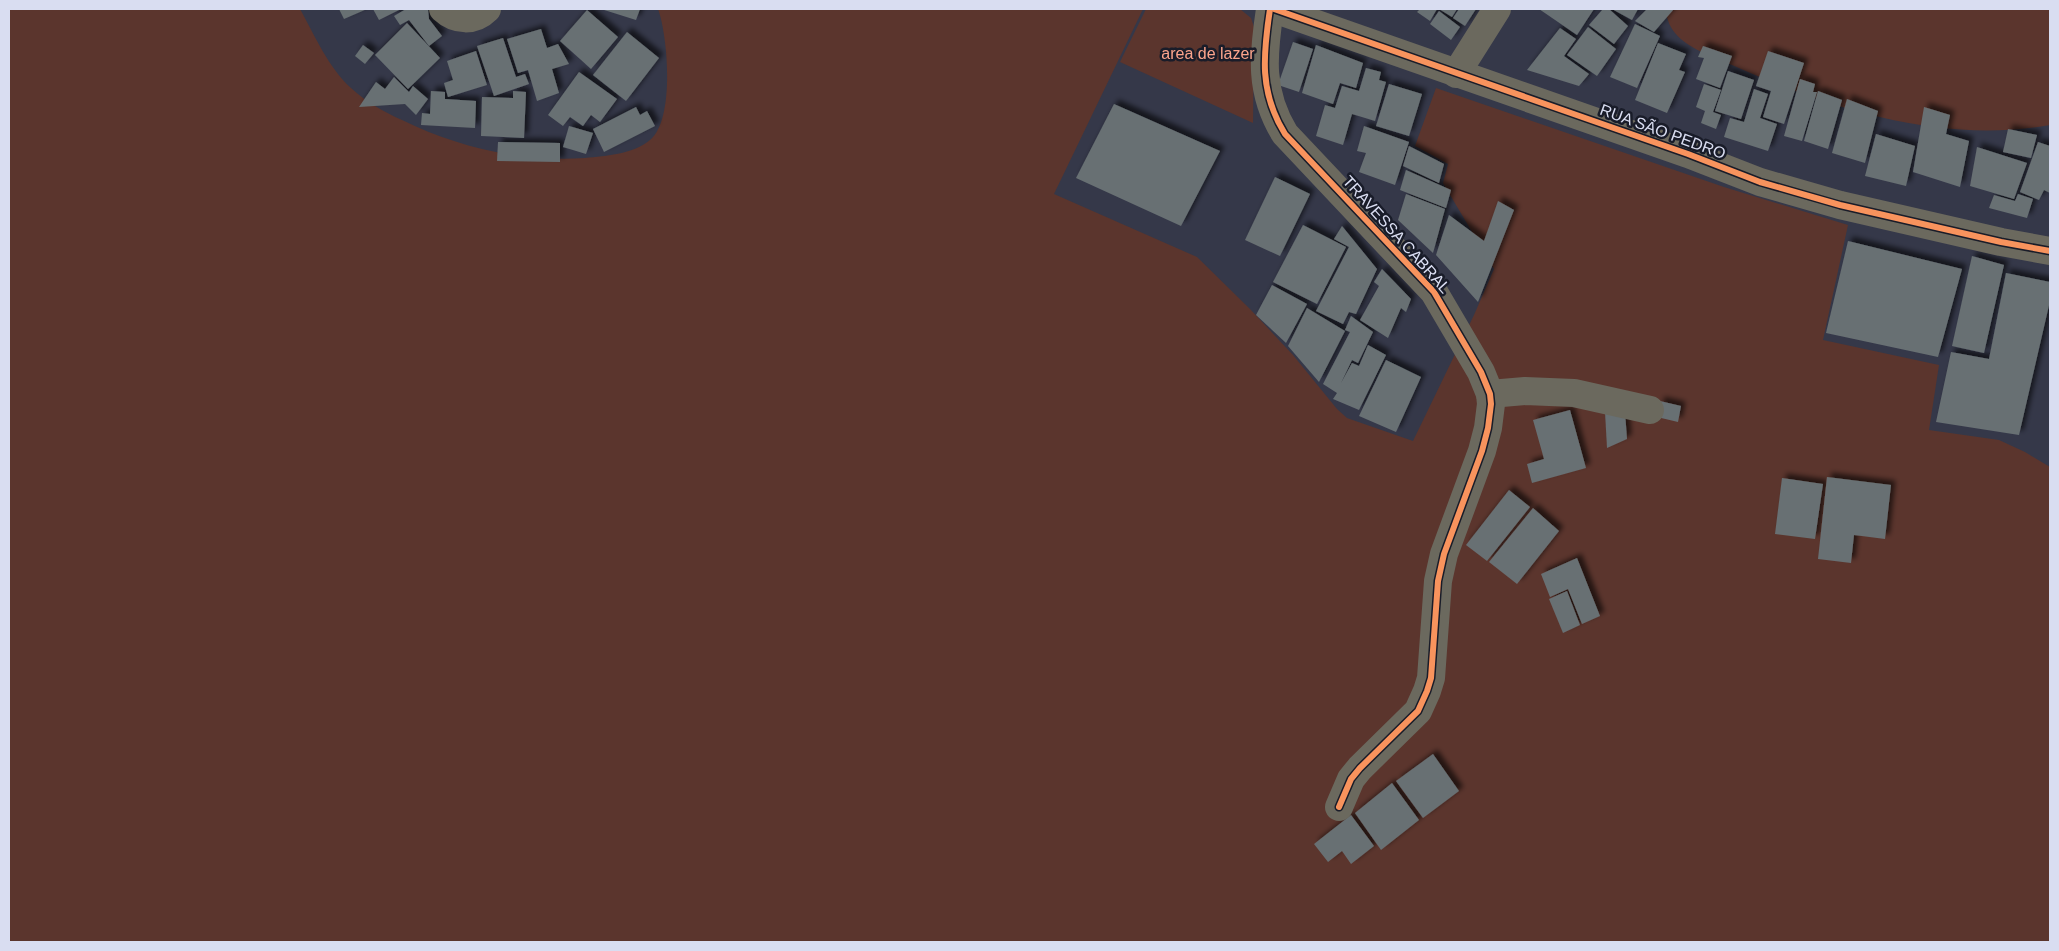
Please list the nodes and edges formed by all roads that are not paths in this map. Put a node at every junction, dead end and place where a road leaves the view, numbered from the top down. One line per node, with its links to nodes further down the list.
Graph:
1 (443, 9): 2 (street)
2 (487, 9)
3 (1270, 9): 9 (street, TRAVESSA CABRAL)
4 (1274, 9): 6 (street, RUA SÃO PEDRO)
5 (1497, 9): 7 (street)
6 (1302, 14): 7 (street, RUA SÃO PEDRO)
7 (1456, 74): 8 (street, RUA SÃO PEDRO)
8 (2050, 252)
9 (1490, 394): 10 (street); 11 (street, TRAVESSA CABRAL)
10 (1650, 410)
11 (1340, 807)

